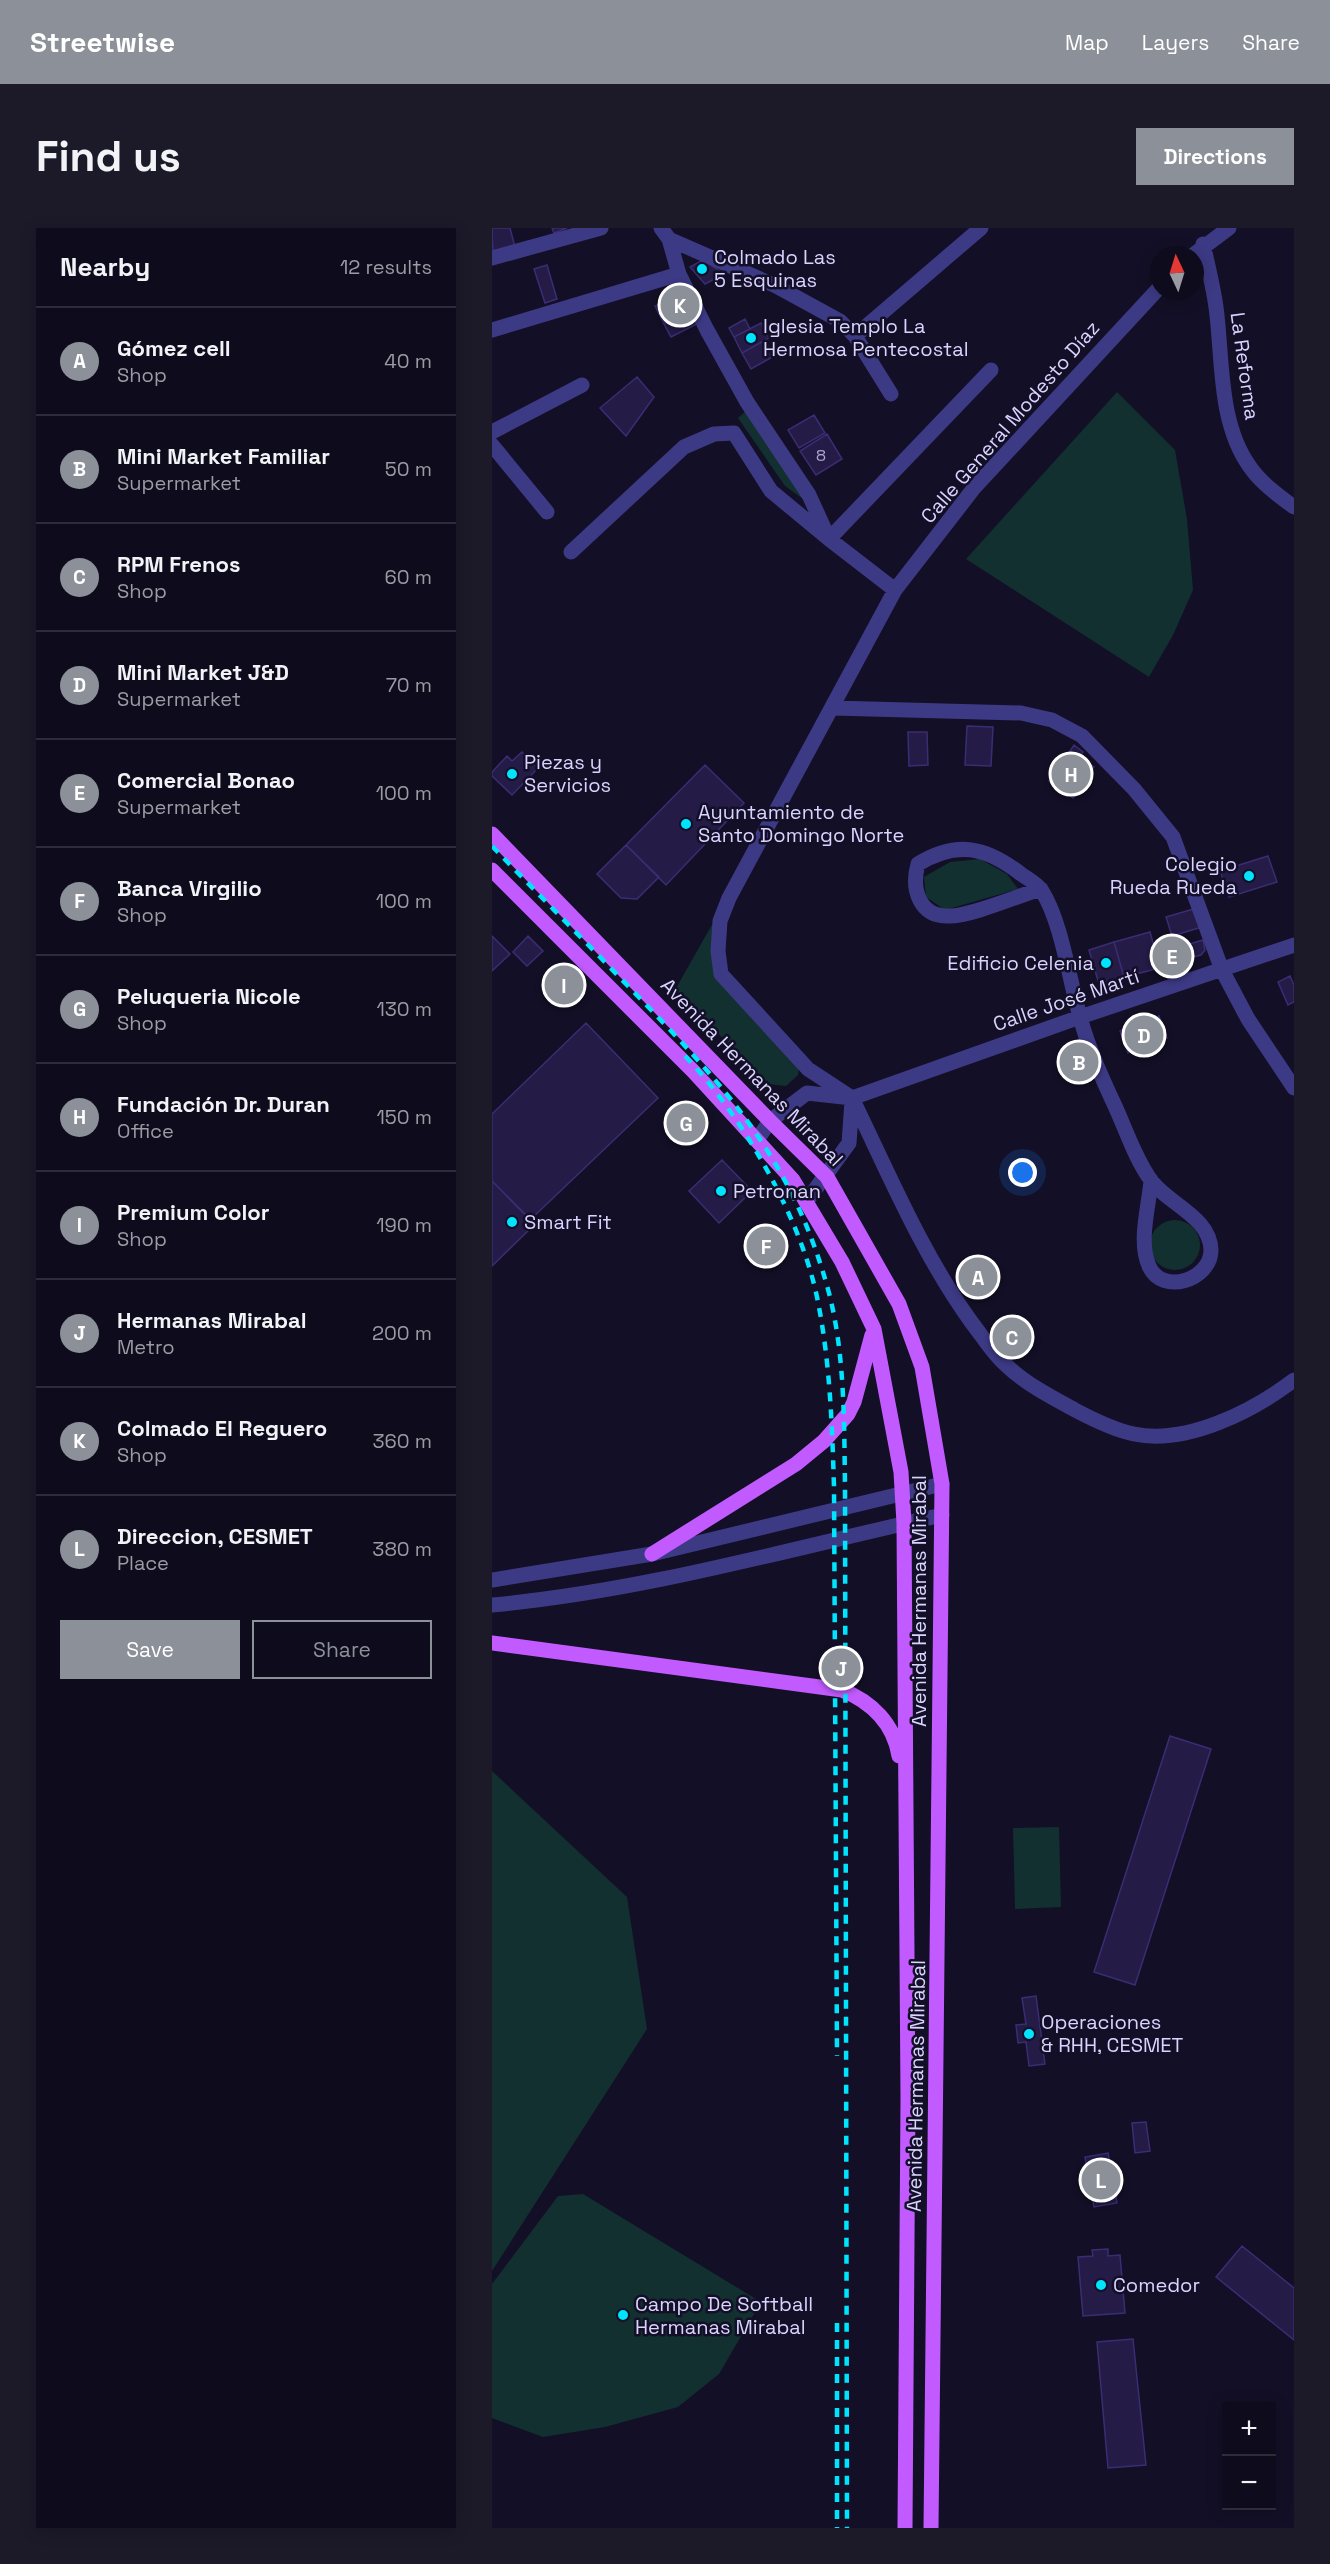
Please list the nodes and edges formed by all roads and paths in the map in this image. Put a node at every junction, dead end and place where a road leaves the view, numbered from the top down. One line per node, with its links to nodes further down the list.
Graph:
1 (601, 228): 6 (street)
2 (981, 228): 11 (street)
3 (1229, 228): 5 (street)
4 (665, 233): 8 (street); 11 (street)
5 (1204, 246)
6 (492, 258)
7 (1204, 269): 17 (street, La Reforma)
8 (679, 274): 10 (street); 19 (street)
9 (1150, 298): 21 (street, Calle General Modesto Díaz)
10 (492, 330)
11 (855, 336): 14 (street)
12 (991, 370): 19 (street)
13 (582, 385): 15 (street)
14 (891, 394)
15 (492, 432)
16 (492, 445): 18 (street)
17 (1294, 507)
18 (547, 512)
19 (829, 539): 20 (street); 21 (street)
20 (571, 552)
21 (895, 590): 22 (street, Calle General Modesto Díaz)
22 (833, 708): 27 (street); 30 (street, Calle General Modesto Díaz)
23 (492, 834): 31 (main road, Avenida Hermanas Mirabal)
24 (492, 870): 32 (main road, Avenida Hermanas Mirabal)
25 (1041, 889): 25 (street); 28 (street)
26 (1294, 945): 27 (street, Calle José Martí)
27 (1222, 970): 28 (street, Calle José Martí); 29 (street)
28 (1080, 1017): 30 (street, Calle José Martí); 34 (street)
29 (1294, 1088)
30 (852, 1098): 31 (street); 33 (street); 37 (street)
31 (770, 1121): 32 (street); 33 (main road, Avenida Hermanas Mirabal)
32 (757, 1140): 35 (main road, Avenida Hermanas Mirabal)
33 (827, 1177): 35 (street); 38 (main road, Avenida Hermanas Mirabal)
34 (1151, 1180): 34 (street)
35 (806, 1202): 36 (main road, Avenida Hermanas Mirabal)
36 (874, 1329): 39 (main road, Avenida Hermanas Mirabal); 42 (main road)
37 (1294, 1380)
38 (942, 1484): 39 (street); 40 (main road, Avenida Hermanas Mirabal)
39 (904, 1494): 41 (main road, Avenida Hermanas Mirabal); 42 (street)
40 (942, 1515): 41 (street); 48 (main road, Avenida Hermanas Mirabal)
41 (904, 1523): 44 (street); 46 (main road, Avenida Hermanas Mirabal)
42 (652, 1554): 43 (street)
43 (492, 1580)
44 (492, 1605)
45 (492, 1643): 46 (main road)
46 (907, 1804): 47 (main road, Avenida Hermanas Mirabal)
47 (905, 2528)
48 (931, 2528)

